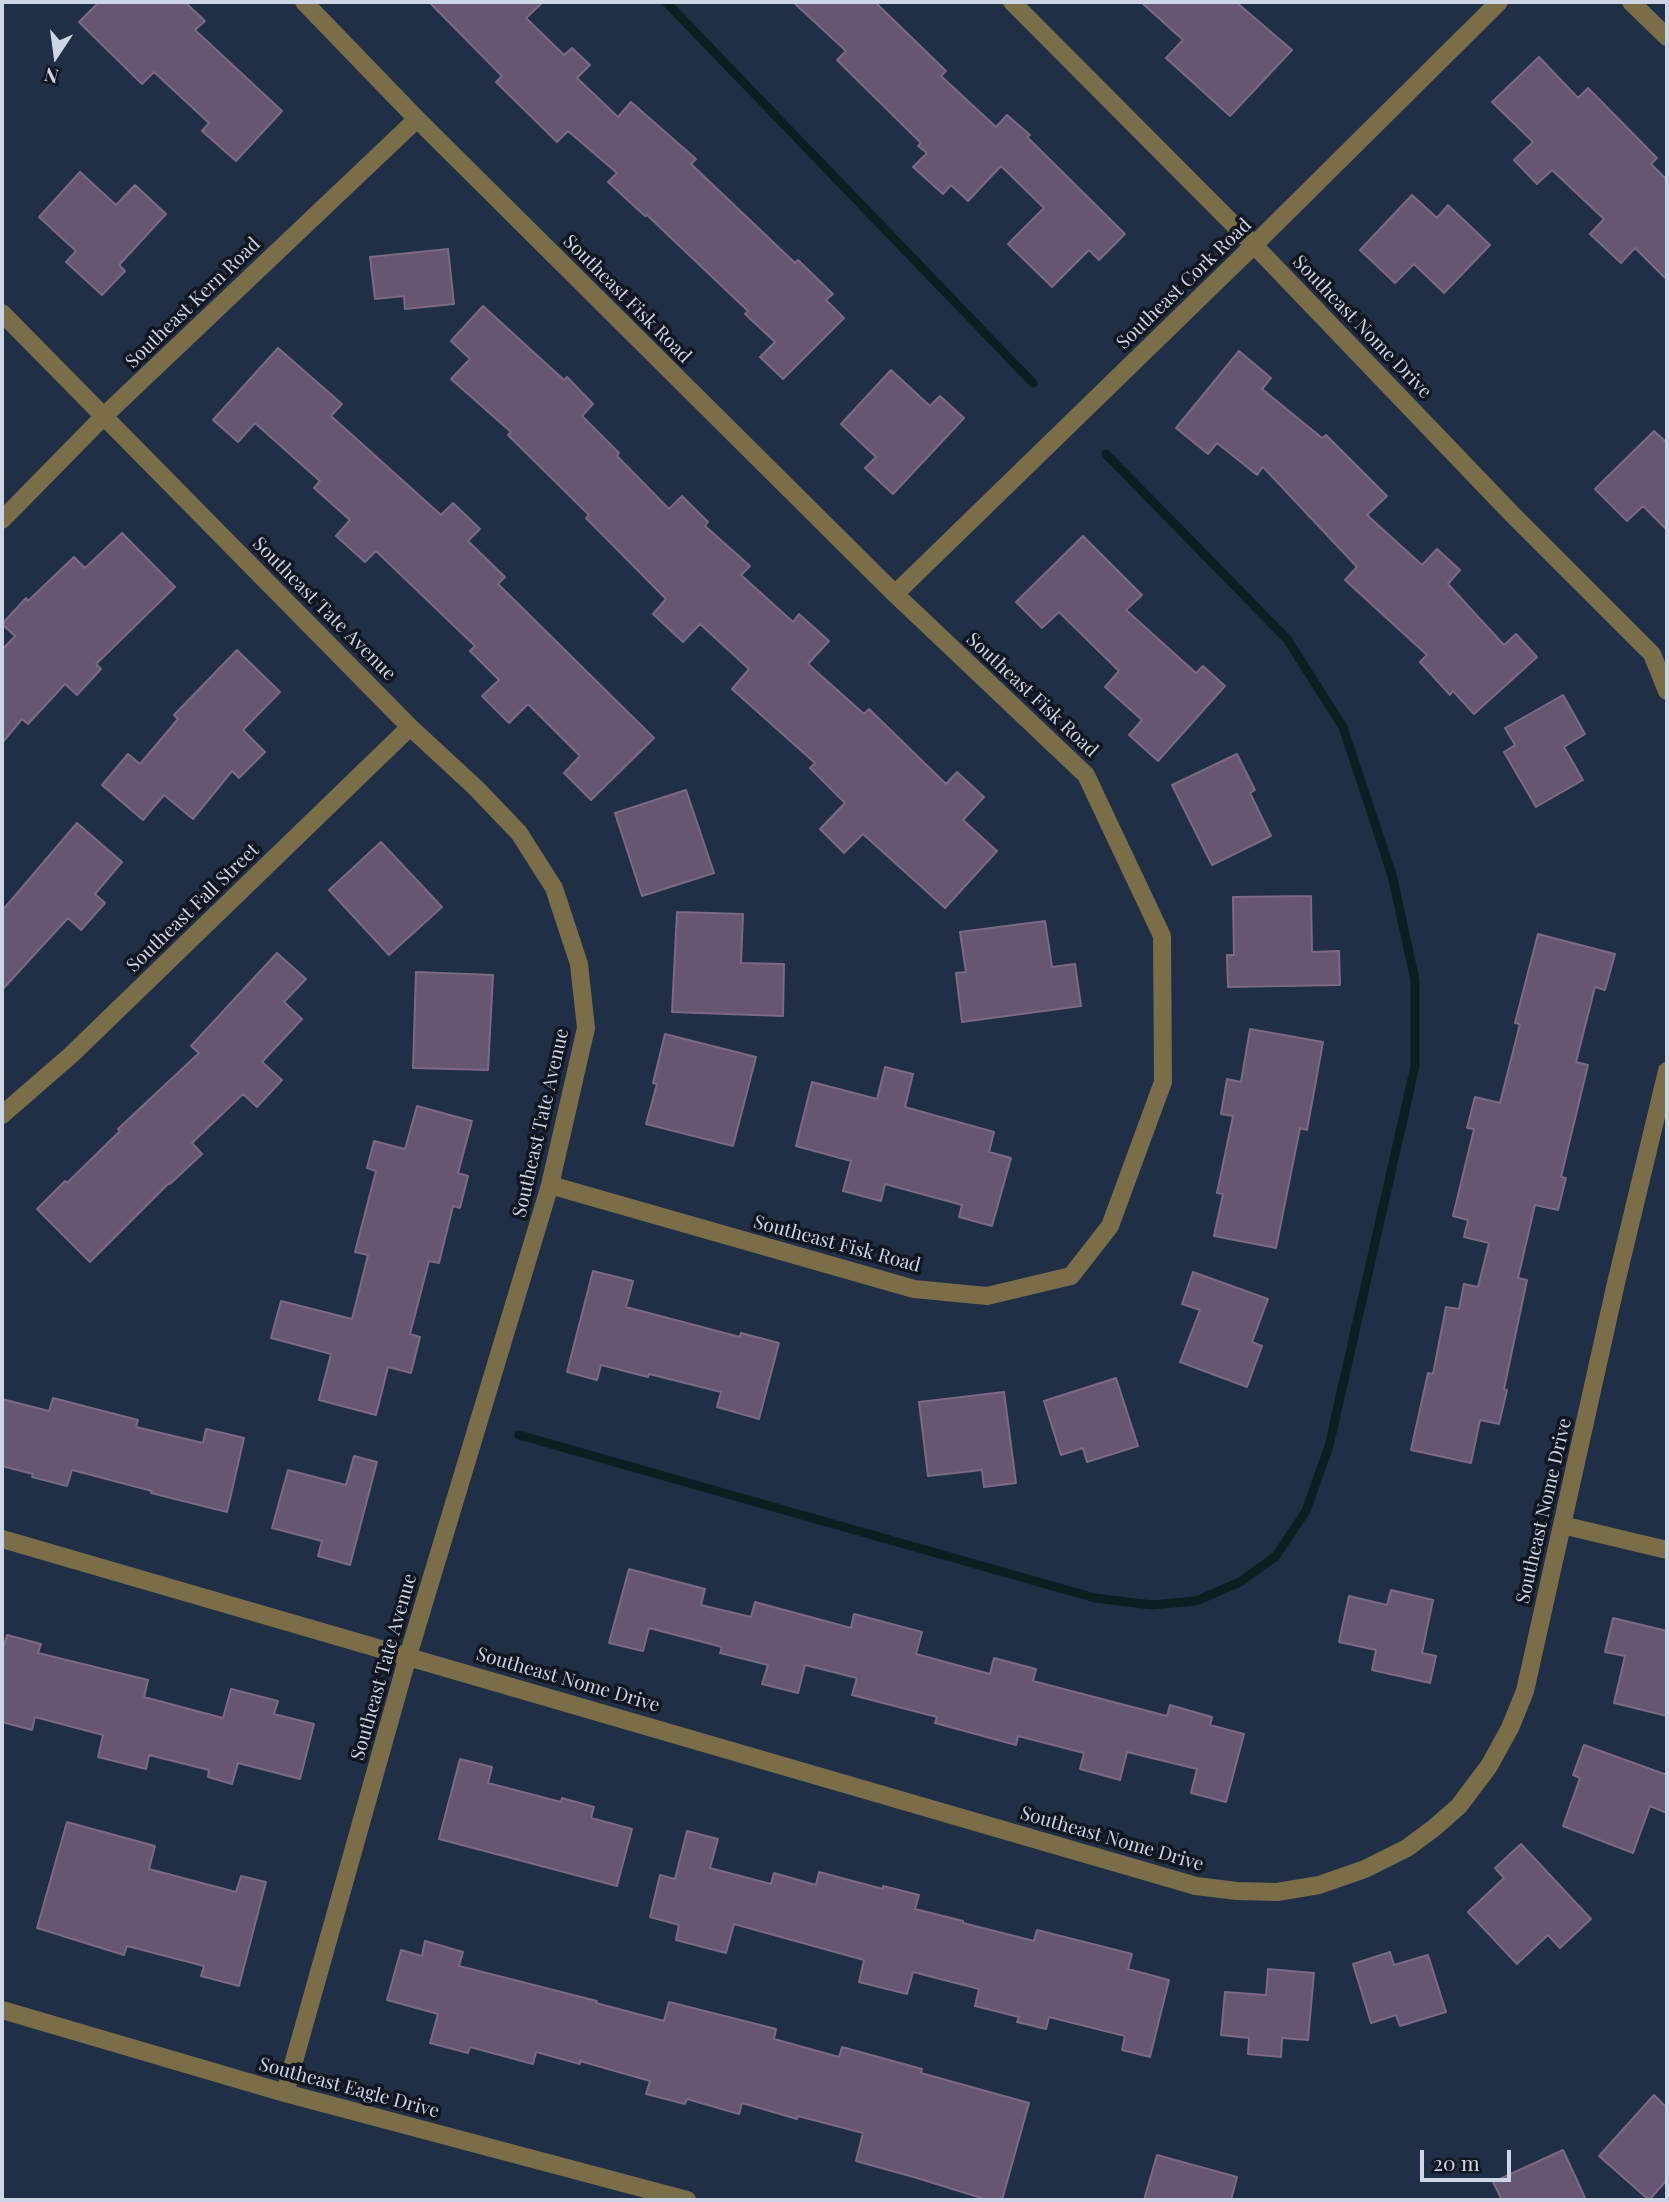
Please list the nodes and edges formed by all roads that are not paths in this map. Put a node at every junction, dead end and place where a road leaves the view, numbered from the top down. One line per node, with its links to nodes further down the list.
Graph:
1 (304, 2): 6 (street, Southeast Fisk Road)
2 (1012, 2): 7 (street, Southeast Nome Drive)
3 (1499, 2): 7 (street, Southeast Cork Road)
4 (1631, 2): 5 (street)
5 (1667, 37)
6 (417, 119): 9 (street, Southeast Kern Road); 11 (street, Southeast Fisk Road)
7 (1254, 245): 11 (street, Southeast Cork Road); 12 (street, Southeast Nome Drive)
8 (2, 313): 9 (street, Southeast Tate Avenue)
9 (104, 416): 10 (street, Southeast Kern Road); 13 (street, Southeast Tate Avenue)
10 (2, 520)
11 (895, 594): 16 (street, Southeast Fisk Road)
12 (1667, 691)
13 (410, 727): 15 (street, Southeast Fall Street); 16 (street, Southeast Tate Avenue)
14 (1667, 1071): 17 (street, Southeast Nome Drive)
15 (2, 1115)
16 (550, 1185): 20 (street, Southeast Tate Avenue)
17 (1562, 1525): 19 (street); 20 (street, Southeast Nome Drive)
18 (2, 1539): 20 (street, Southeast Nome Drive)
19 (1667, 1550)
20 (408, 1656): 22 (street, Southeast Tate Avenue)
21 (2, 2010): 22 (street, Southeast Eagle Drive)
22 (285, 2093): 23 (street, Southeast Eagle Drive)
23 (687, 2200)

